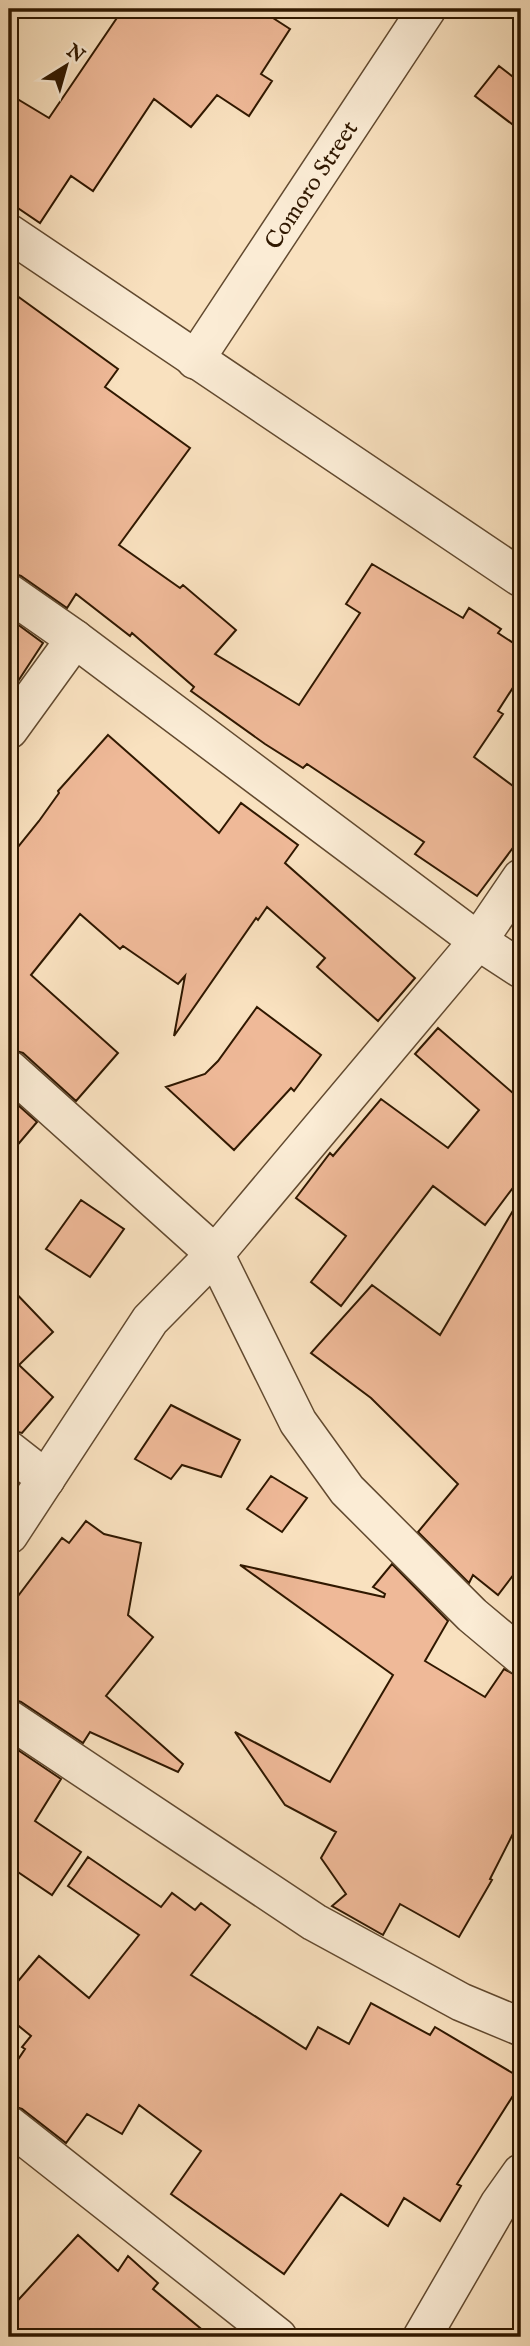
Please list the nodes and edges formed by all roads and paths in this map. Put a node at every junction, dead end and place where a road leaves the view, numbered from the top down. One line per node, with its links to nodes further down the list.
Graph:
1 (427, 9): 3 (street, Comoro Street)
2 (9, 233): 3 (street)
3 (195, 360): 4 (street)
4 (521, 578)
5 (9, 593): 6 (street)
6 (75, 639): 7 (street); 9 (street)
7 (9, 730)
8 (521, 878): 9 (street)
9 (478, 941): 10 (street); 12 (street)
10 (521, 969)
11 (9, 1069): 12 (street)
12 (215, 1254): 14 (street); 16 (street)
13 (9, 1450): 14 (street)
14 (46, 1479): 15 (street)
15 (9, 1535)
16 (521, 1656)
17 (9, 1719): 18 (street)
18 (521, 2027)
19 (9, 2125): 21 (street)
20 (521, 2173): 22 (street)
21 (278, 2337)
22 (422, 2337)

